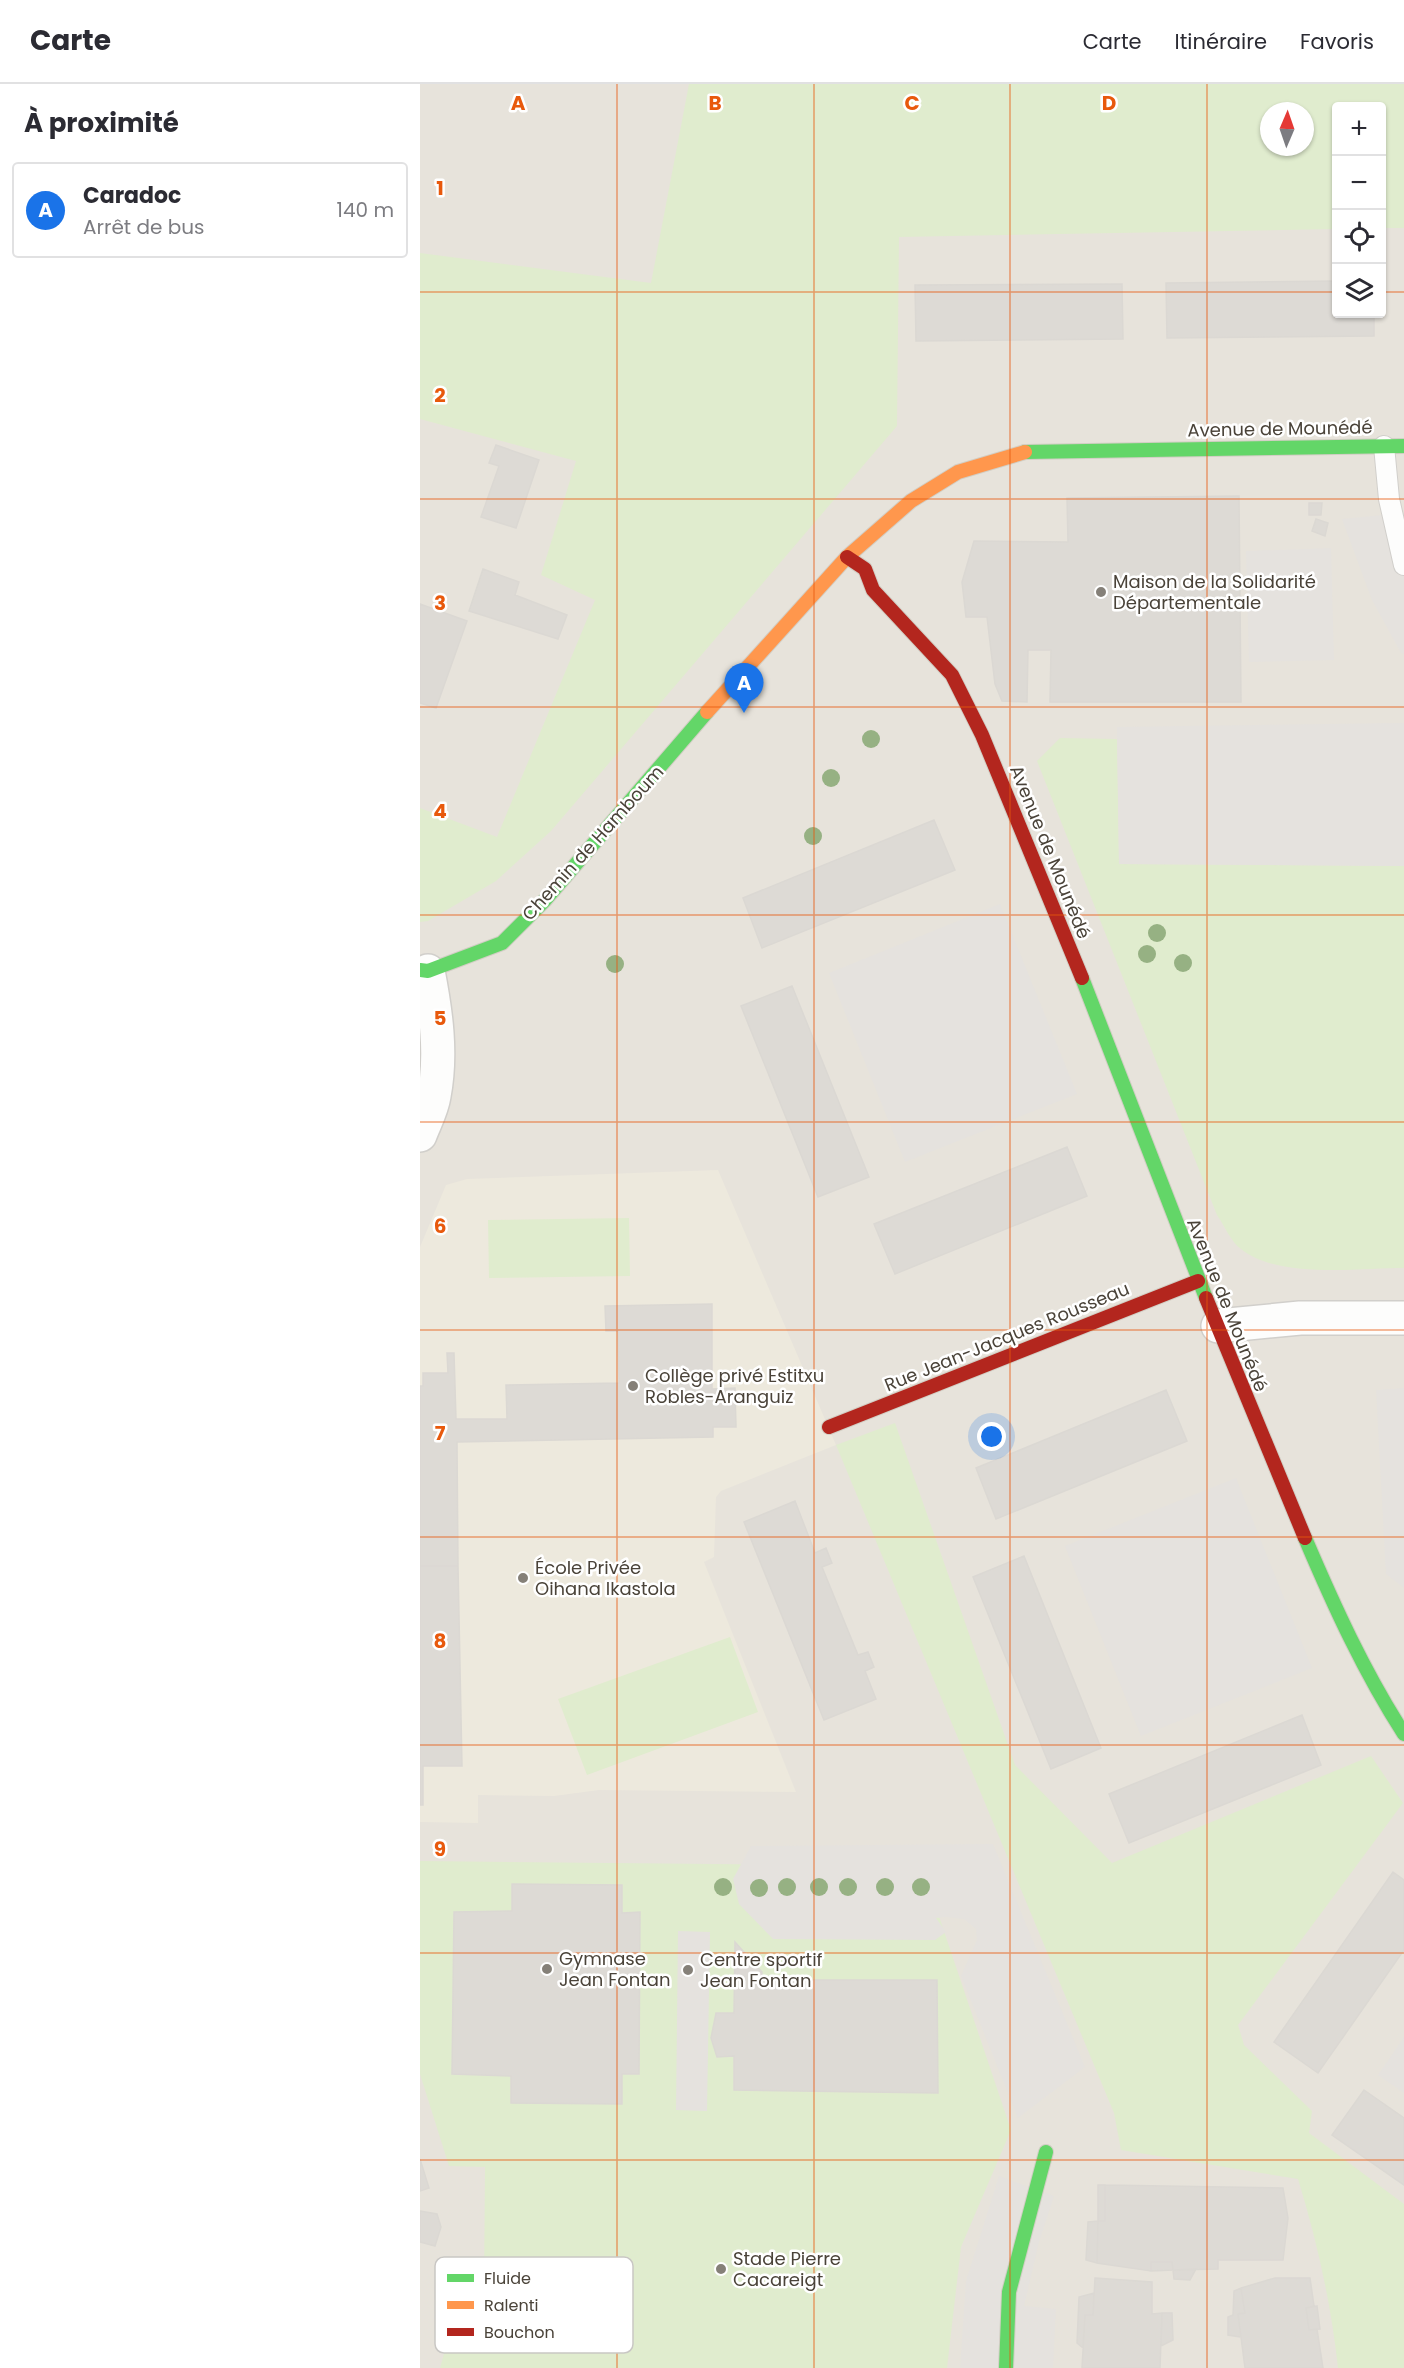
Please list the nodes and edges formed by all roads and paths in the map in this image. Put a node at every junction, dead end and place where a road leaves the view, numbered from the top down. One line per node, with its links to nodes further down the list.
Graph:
1 (1384, 446): 2 (street, Avenue de Mounédé); 3 (street, Avenue de Mounédé); 4 (lane)
2 (1404, 446)
3 (847, 557): 5 (street, Chemin de Hamboum); 7 (street, Avenue de Mounédé)
4 (1404, 566)
5 (424, 970): 6 (street, Chemin de Hamboum)
6 (420, 1135)
7 (1198, 1281): 9 (street, Avenue de Mounédé); 10 (street, Rue Jean-Jacques Rousseau)
8 (1404, 1318): 9 (street)
9 (1218, 1326): 11 (street, Avenue de Mounédé)
10 (829, 1426)
11 (1404, 1734)
12 (1046, 2152): 13 (street)
13 (1006, 2368)

